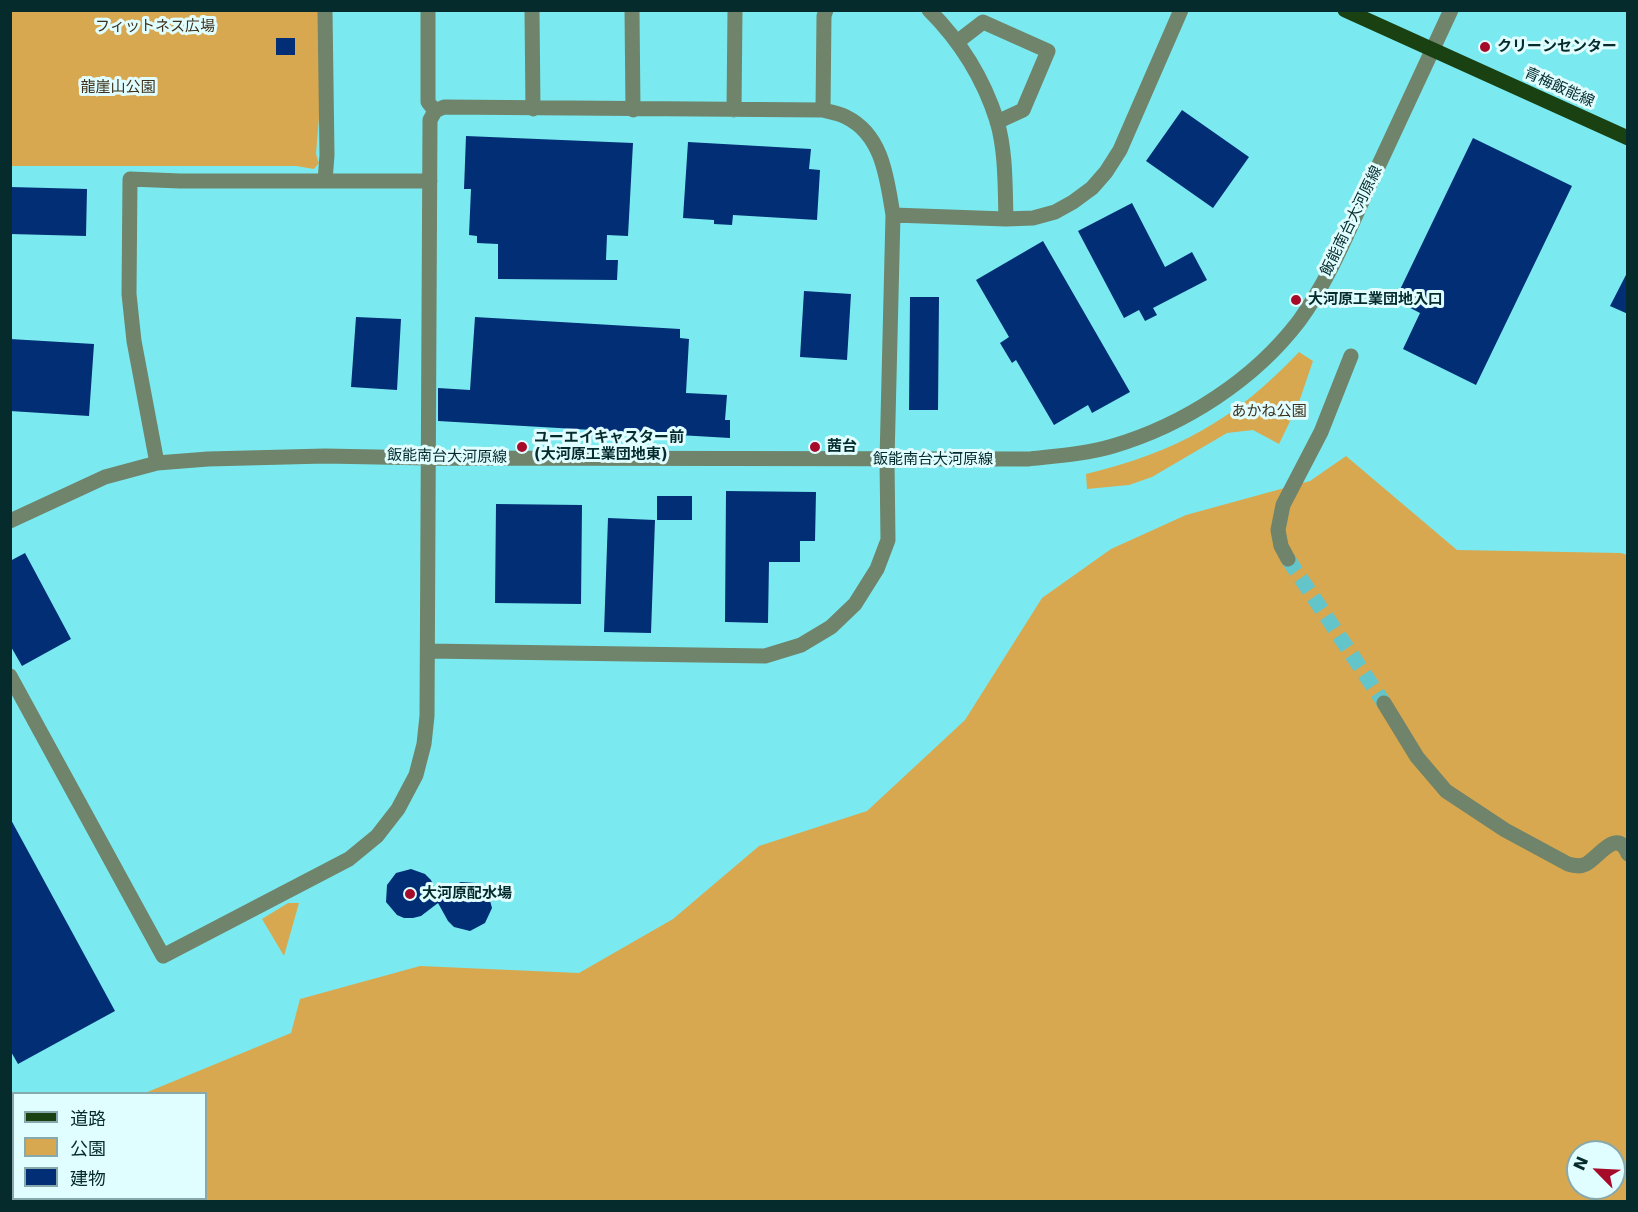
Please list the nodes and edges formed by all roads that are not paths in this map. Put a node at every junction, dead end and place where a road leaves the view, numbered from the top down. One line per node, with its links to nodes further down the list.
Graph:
1 (325, 10): 20 (street)
2 (428, 10): 17 (street)
3 (532, 10): 13 (street)
4 (632, 10): 14 (street)
5 (735, 10): 15 (street)
6 (826, 10): 16 (street)
7 (929, 10): 11 (street)
8 (1181, 10): 23 (street)
9 (1345, 10): 12 (main road, 青梅飯能線)
10 (1451, 10): 12 (street, 飯能南台大河原線)
11 (957, 42): 18 (street); 18 (street)
12 (1432, 51): 19 (main road, 青梅飯能線); 26 (street, 飯能南台大河原線)
13 (533, 109): 14 (street); 17 (street)
14 (633, 110): 15 (street)
15 (734, 110): 16 (street)
16 (823, 110): 22 (street)
17 (435, 111): 21 (street)
18 (997, 122): 23 (street)
19 (1628, 138)
20 (325, 181): 21 (street); 27 (street)
21 (430, 181): 25 (street)
22 (893, 215): 23 (street); 26 (street)
23 (1006, 219)
24 (1351, 356): 29 (street)
25 (429, 458): 26 (street, 飯能南台大河原線); 27 (street, 飯能南台大河原線); 30 (street)
26 (887, 460): 30 (street)
27 (157, 463): 28 (street, 飯能南台大河原線)
28 (10, 521)
29 (1288, 559)
30 (428, 651): 31 (street)
31 (10, 676)
32 (1384, 703): 33 (street)
33 (1628, 854)

